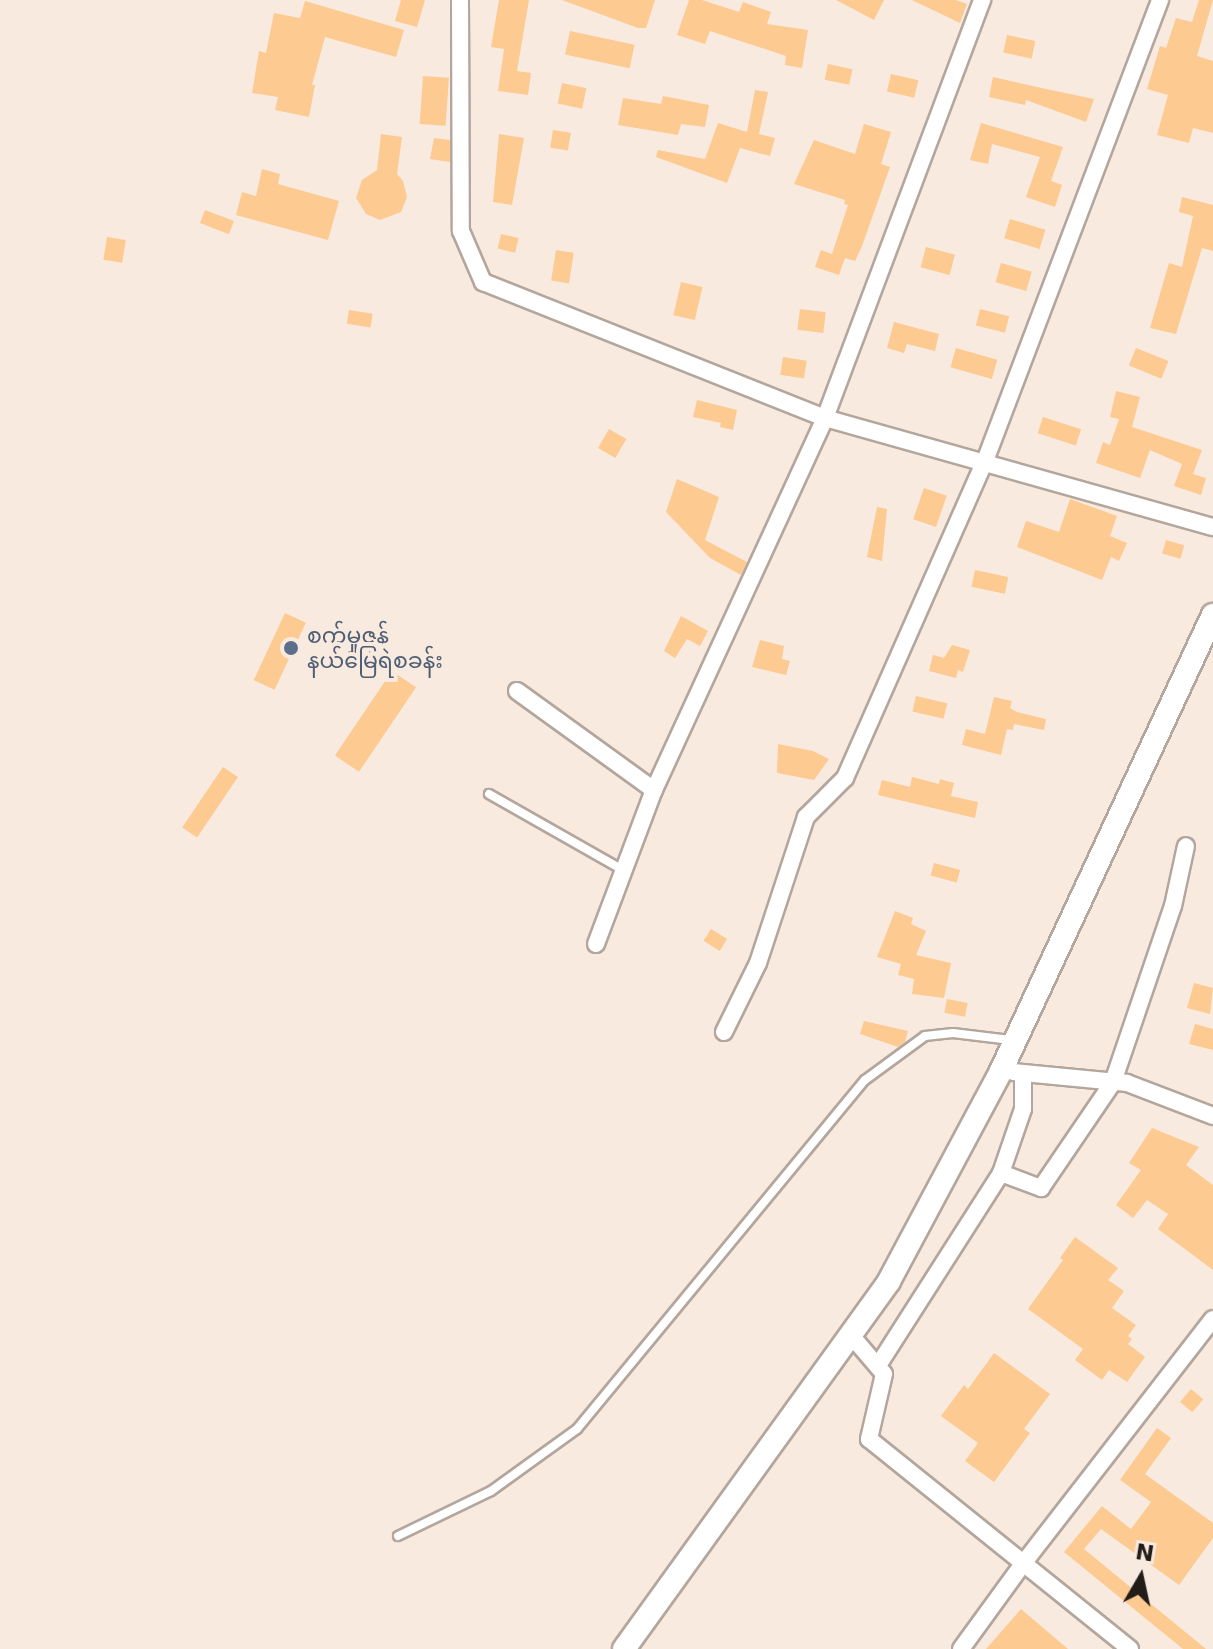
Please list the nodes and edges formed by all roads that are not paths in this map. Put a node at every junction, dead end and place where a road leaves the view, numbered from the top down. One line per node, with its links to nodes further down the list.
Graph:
1 (460, 0): 4 (street)
2 (982, 0): 4 (street)
3 (1160, 0): 5 (street)
4 (825, 418): 5 (street); 9 (street)
5 (985, 461): 6 (street); 14 (street)
6 (1213, 527)
7 (1213, 615): 15 (main road)
8 (517, 691): 9 (street)
9 (654, 790): 12 (street)
10 (489, 794): 12 (lane)
11 (1186, 846): 17 (street)
12 (623, 870): 13 (street)
13 (596, 944)
14 (724, 1032)
15 (1015, 1040): 16 (main road); 23 (lane)
16 (1012, 1072): 17 (street); 19 (street); 21 (main road)
17 (1113, 1082): 18 (street); 19 (street)
18 (1213, 1116)
19 (1001, 1173): 22 (street)
20 (1213, 1319): 24 (street)
21 (850, 1334): 22 (street); 25 (main road)
22 (879, 1364): 24 (street)
23 (398, 1536)
24 (1022, 1565): 26 (street); 27 (street)
25 (624, 1649)
26 (961, 1649)
27 (1130, 1649)

